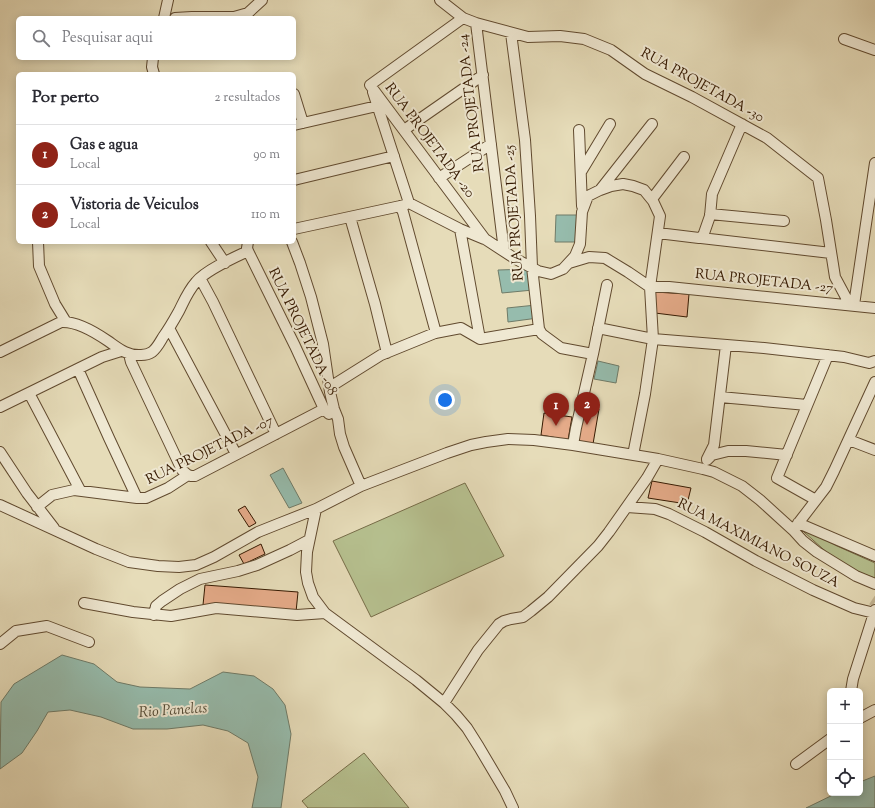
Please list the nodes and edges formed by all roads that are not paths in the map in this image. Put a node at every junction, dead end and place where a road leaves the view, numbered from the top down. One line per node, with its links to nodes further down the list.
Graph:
1 (168, 0): 4 (street)
2 (262, 0): 5 (street)
3 (440, 0): 6 (street, RUA PROJETADA -30)
4 (164, 16)
5 (238, 16)
6 (463, 18): 7 (street, RUA PROJETADA -30); 12 (street)
7 (476, 23): 8 (street, RUA PROJETADA -30); 11 (street, RUA PROJETADA -24)
8 (511, 33): 18 (street, RUA PROJETADA -30); 48 (street, RUA PROJETADA -25)
9 (844, 39): 10 (street)
10 (875, 50)
11 (483, 75): 19 (street); 21 (street, RUA PROJETADA -24)
12 (370, 85): 14 (street, RUA PROJETADA -20); 19 (street, RUA PROJETADA -20)
13 (296, 106): 15 (street)
14 (377, 106): 15 (street); 22 (street, RUA PROJETADA -20)
15 (299, 124)
16 (610, 124): 25 (street)
17 (652, 124): 28 (street)
18 (742, 124): 32 (street); 45 (street, RUA PROJETADA -30)
19 (404, 130): 26 (street, RUA PROJETADA -20)
20 (579, 130): 25 (street)
21 (491, 144): 26 (street); 44 (street, RUA PROJETADA -24)
22 (394, 156): 27 (street); 30 (street, RUA PROJETADA -20)
23 (684, 157): 29 (street)
24 (875, 163): 52 (street)
25 (581, 172): 31 (street)
26 (440, 178): 39 (street, RUA PROJETADA -20)
27 (296, 180)
28 (600, 190): 29 (street); 31 (street)
29 (652, 200): 37 (street)
30 (404, 205): 33 (street); 36 (street); 58 (street, RUA PROJETADA -20)
31 (582, 212): 47 (street)
32 (710, 214): 34 (street); 38 (street)
33 (350, 217): 35 (street); 64 (street)
34 (784, 221)
35 (296, 229)
36 (460, 229): 39 (street); 59 (street)
37 (658, 233): 38 (street); 51 (street)
38 (702, 238): 45 (street)
39 (485, 239): 44 (street, RUA PROJETADA -20)
40 (38, 244): 54 (street)
41 (212, 244): 46 (street)
42 (293, 244): 70 (street)
43 (248, 247): 46 (street); 75 (street, RUA PROJETADA -08)
44 (504, 251): 48 (street, RUA PROJETADA -20)
45 (831, 253): 52 (street, RUA PROJETADA -30)
46 (225, 263): 49 (street)
47 (569, 263): 48 (street, RUA PROJETADA -20); 51 (street)
48 (532, 267): 57 (street, RUA PROJETADA -25)
49 (200, 278): 55 (street); 77 (street)
50 (607, 285): 56 (street)
51 (650, 287): 52 (street, RUA PROJETADA -27); 60 (street)
52 (852, 305): 53 (street, RUA PROJETADA -27)
53 (875, 308)
54 (64, 322): 62 (street); 63 (street)
55 (169, 328): 63 (street); 82 (street)
56 (598, 328): 60 (street); 65 (street)
57 (539, 329): 59 (street); 65 (street)
58 (436, 333): 59 (street); 64 (street)
59 (480, 339)
60 (653, 339): 61 (street); 83 (street)
61 (726, 345): 66 (street); 72 (street)
62 (0, 352)
63 (125, 352): 68 (street); 87 (street)
64 (387, 353): 70 (street)
65 (593, 354): 79 (street)
66 (828, 355): 67 (street); 73 (street)
67 (873, 364)
68 (78, 369): 71 (street); 90 (street)
69 (875, 382): 78 (street)
70 (330, 387): 76 (street)
71 (29, 393): 74 (street); 89 (street)
72 (720, 397): 73 (street); 86 (street)
73 (807, 405): 84 (street)
74 (0, 407)
75 (324, 409): 76 (street, RUA PROJETADA -08); 77 (street, RUA PROJETADA -07)
76 (338, 419): 88 (street)
77 (276, 434): 82 (street, RUA PROJETADA -07)
78 (849, 440): 80 (street); 91 (street)
79 (573, 445): 83 (street); 88 (street)
80 (875, 450)
81 (0, 452): 93 (street)
82 (236, 454): 87 (street, RUA PROJETADA -07)
83 (633, 455): 85 (street)
84 (787, 455): 86 (street); 91 (street)
85 (658, 459): 86 (street); 94 (street)
86 (705, 464): 96 (street)
87 (188, 475): 90 (street, RUA PROJETADA -07)
88 (361, 486): 95 (street)
89 (80, 490): 90 (street, RUA PROJETADA -07); 93 (street, RUA PROJETADA -07)
90 (137, 498)
91 (816, 500): 96 (street)
92 (0, 505): 97 (street)
93 (37, 507): 97 (street)
94 (627, 507): 102 (street, RUA MAXIMIANO SOUZA); 108 (street)
95 (316, 509): 97 (street); 98 (street)
96 (795, 526): 99 (street); 100 (street)
97 (55, 530)
98 (309, 540): 103 (street); 104 (street)
99 (875, 556)
100 (875, 584)
101 (84, 603): 104 (street)
102 (874, 612): 107 (street)
103 (325, 613): 104 (street); 108 (street)
104 (154, 614)
105 (89, 642): 106 (street)
106 (0, 644)
107 (852, 688)
108 (444, 703): 113 (street)
109 (875, 710): 110 (street)
110 (863, 716)
111 (827, 741): 112 (street)
112 (796, 764)
113 (513, 808)

